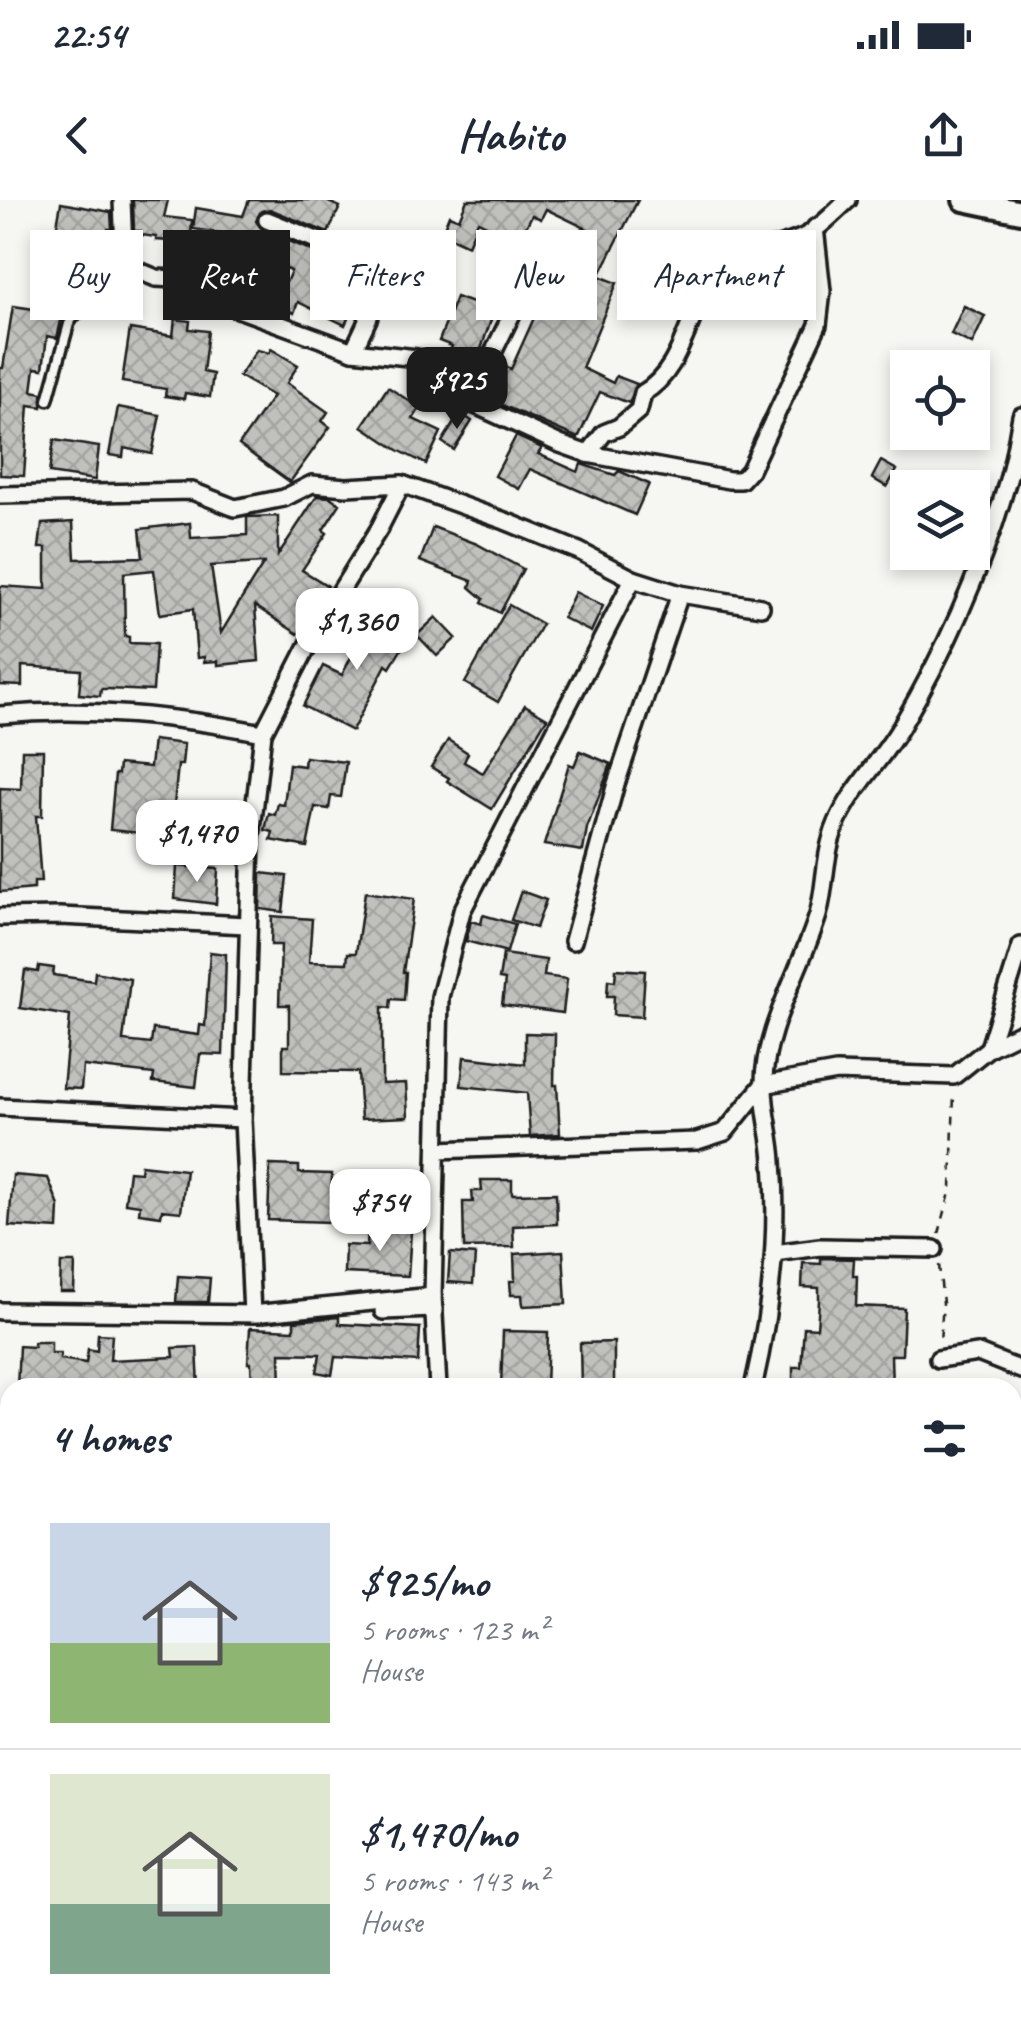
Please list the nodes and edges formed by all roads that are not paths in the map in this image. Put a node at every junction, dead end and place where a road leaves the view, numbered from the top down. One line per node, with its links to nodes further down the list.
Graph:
1 (122, 200): 7 (street)
2 (848, 200): 6 (street)
3 (976, 201): 4 (street)
4 (1021, 212)
5 (267, 220): 11 (street)
6 (815, 228): 15 (street); 15 (street)
7 (123, 230)
8 (143, 273): 11 (street)
9 (71, 320): 13 (lane)
10 (509, 320): 12 (street)
11 (354, 350): 12 (street)
12 (462, 399): 15 (street)
13 (48, 400)
14 (1021, 416): 16 (street)
15 (588, 454)
16 (1015, 474): 30 (street)
17 (402, 484): 18 (street); 19 (street); 23 (street)
18 (0, 495)
19 (633, 580): 20 (street); 33 (street)
20 (680, 594): 21 (street); 26 (street)
21 (761, 607)
22 (0, 715): 23 (street)
23 (263, 733): 25 (street)
24 (0, 917): 25 (street)
25 (247, 925): 32 (street)
26 (573, 942)
27 (1021, 946): 29 (street)
28 (1021, 1032): 29 (street)
29 (990, 1048): 30 (street)
30 (763, 1085): 33 (street); 35 (street)
31 (0, 1107): 32 (street)
32 (243, 1119): 38 (street)
33 (437, 1150): 36 (street)
34 (934, 1249): 35 (street)
35 (774, 1253): 42 (street)
36 (434, 1303): 38 (street); 41 (street)
37 (0, 1311): 38 (street)
38 (252, 1314)
39 (938, 1359): 40 (street)
40 (1021, 1370)
41 (438, 1378)
42 (755, 1378)

